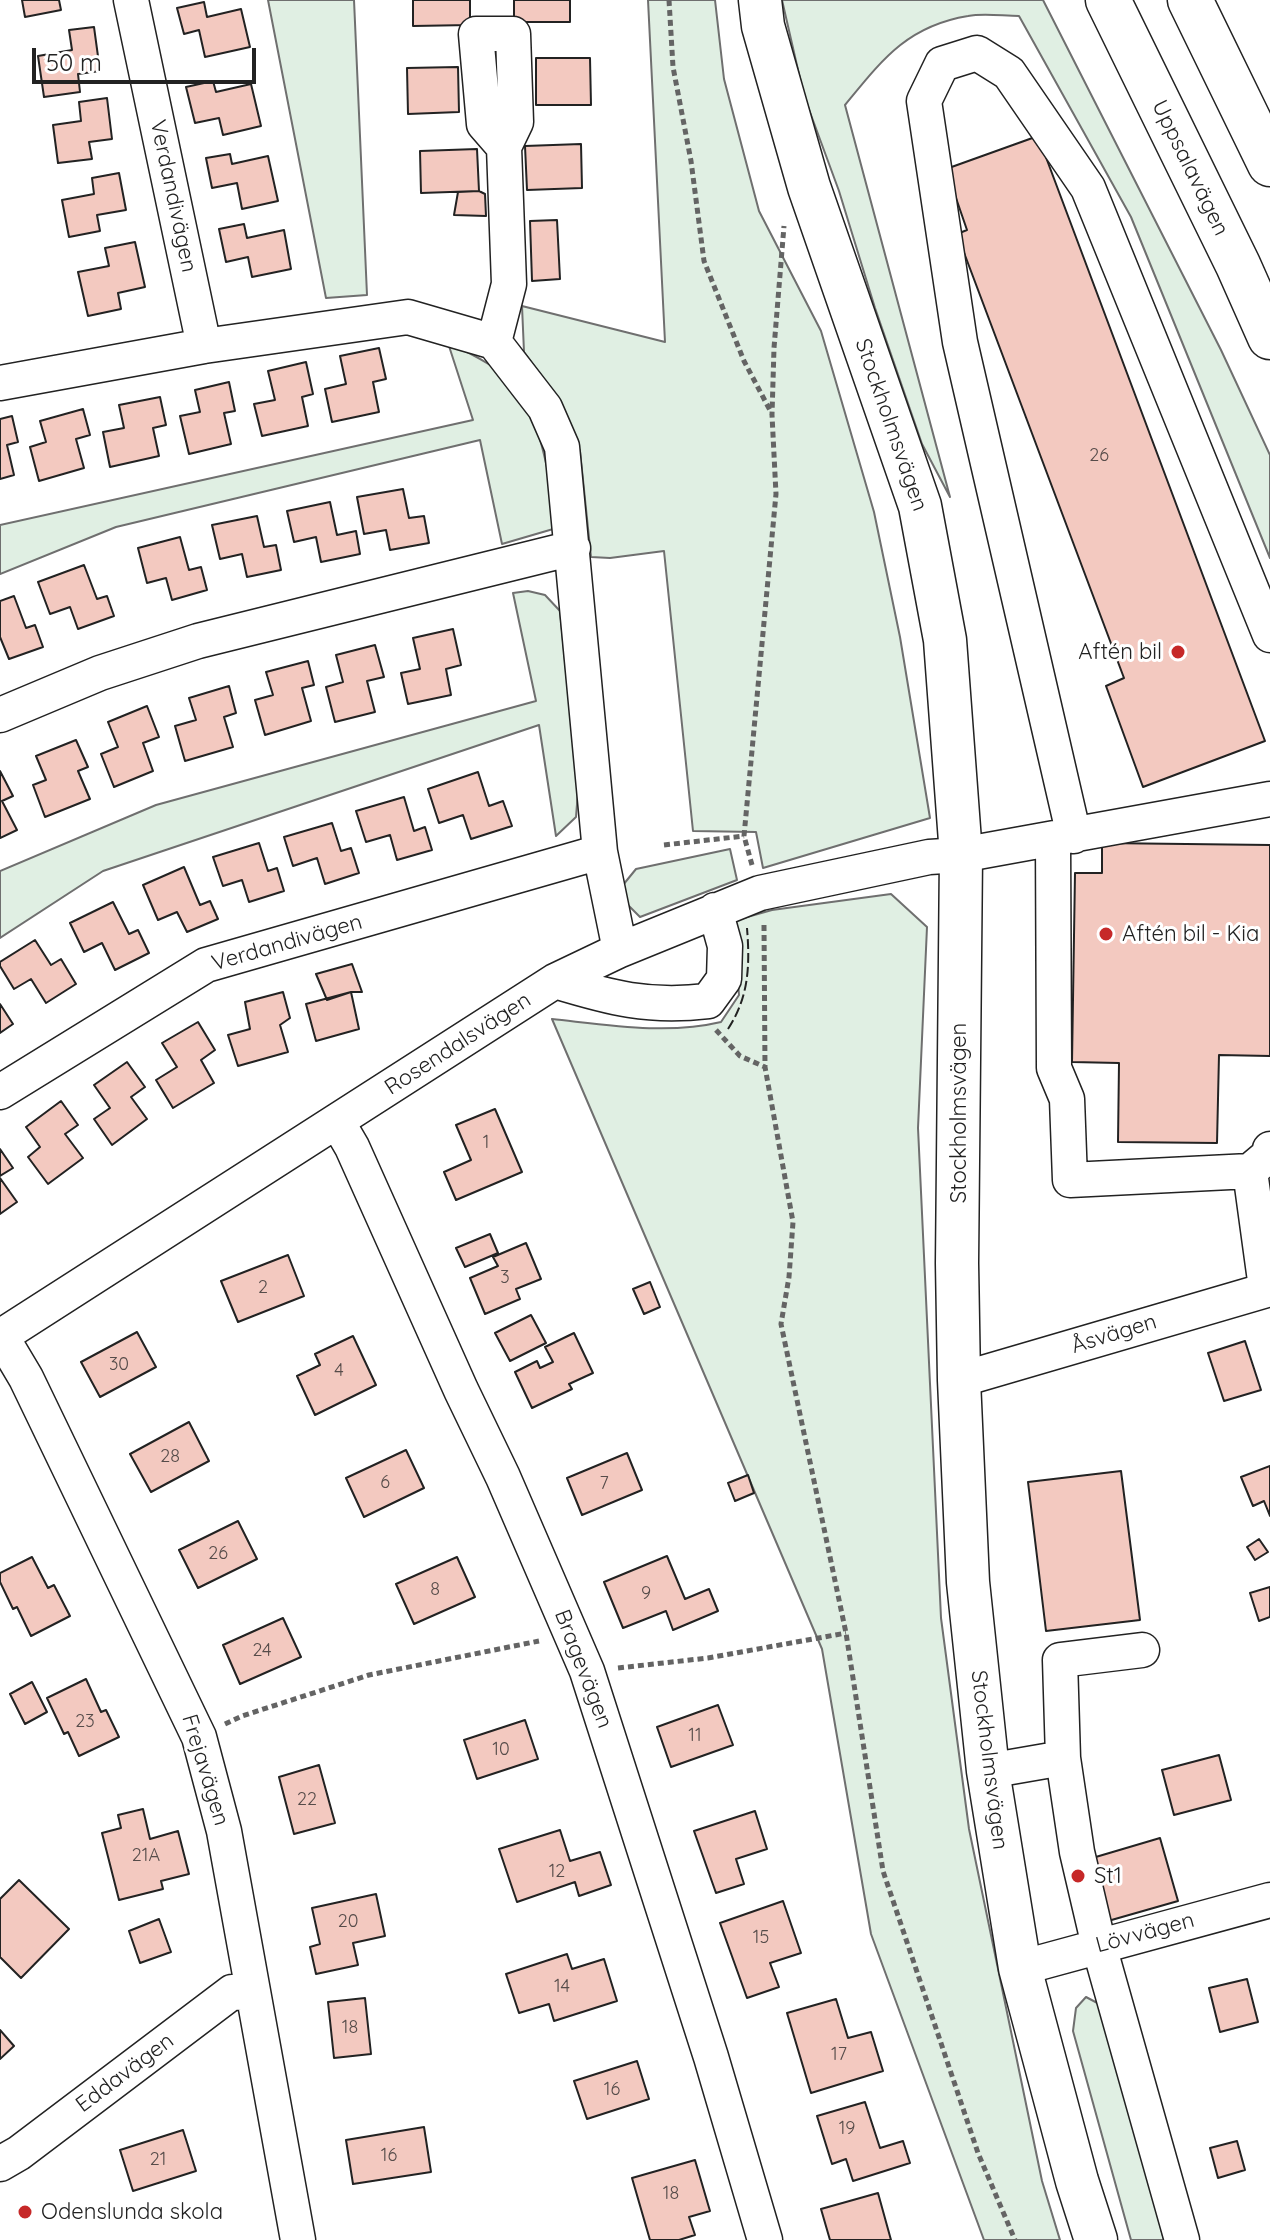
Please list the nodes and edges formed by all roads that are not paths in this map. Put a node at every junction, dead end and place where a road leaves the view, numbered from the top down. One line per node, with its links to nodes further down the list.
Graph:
1 (131, 0): 9 (street, Verdandivägen)
2 (760, 0): 17 (main road, Stockholmsvägen)
3 (1108, 0): 7 (highway, Uppsalavägen)
4 (1190, 0): 6 (highway)
5 (504, 147): 8 (street)
6 (1270, 164)
7 (1270, 337)
8 (494, 342): 9 (street); 11 (street)
9 (204, 346): 10 (street)
10 (0, 383)
11 (573, 548): 13 (street); 16 (street)
12 (1270, 635): 15 (street)
13 (0, 715)
14 (1270, 799): 15 (street, Rosendalsvägen)
15 (1063, 838): 17 (street, Rosendalsvägen); 23 (street)
16 (600, 852): 19 (street); 21 (street, Verdandivägen)
17 (961, 855): 18 (street, Rosendalsvägen); 26 (main road, Stockholmsvägen)
18 (715, 910): 19 (street, Rosendalsvägen); 20 (street)
19 (620, 950): 20 (street, Rosendalsvägen)
20 (555, 981): 22 (street, Rosendalsvägen)
21 (0, 1092)
22 (338, 1123): 25 (street, Rosendalsvägen); 36 (street, Bragevägen)
23 (1260, 1160): 24 (street)
24 (1268, 1289): 26 (street, Åsvägen)
25 (1, 1337): 33 (street, Frejavägen)
26 (959, 1380): 29 (main road, Stockholmsvägen)
27 (1142, 1650): 28 (street)
28 (1063, 1758): 29 (street); 31 (street)
29 (988, 1771): 32 (main road, Stockholmsvägen)
30 (1270, 1900): 31 (street, Lövvägen)
31 (1099, 1946): 32 (street, Lövvägen); 38 (street)
32 (1020, 1968): 37 (main road, Stockholmsvägen)
33 (253, 1994): 34 (street, Eddavägen); 35 (street, Frejavägen)
34 (0, 2164)
35 (298, 2240)
36 (765, 2240)
37 (1096, 2240)
38 (1182, 2240)

